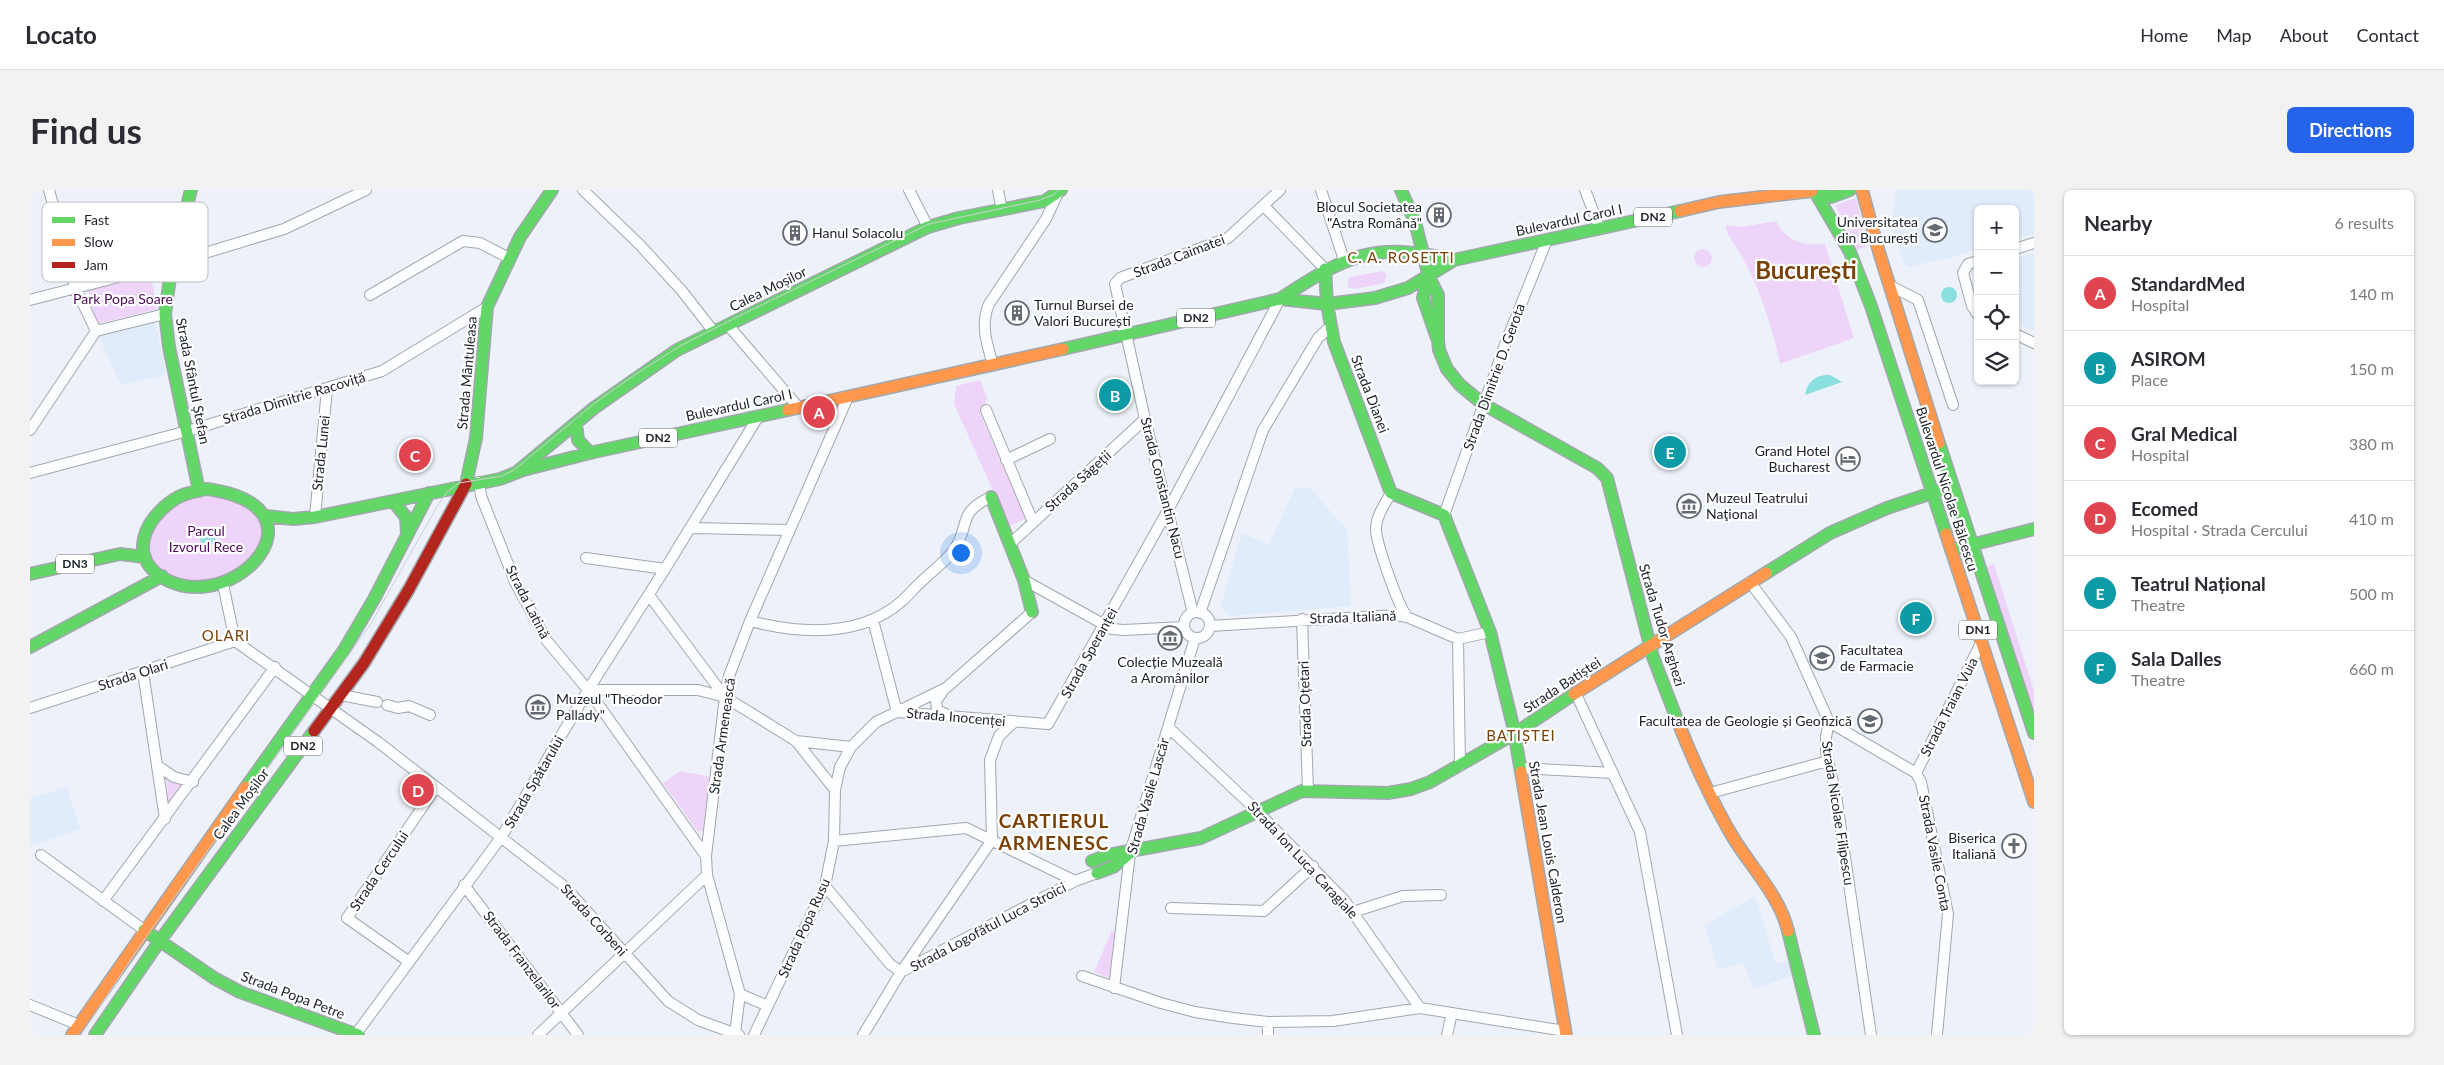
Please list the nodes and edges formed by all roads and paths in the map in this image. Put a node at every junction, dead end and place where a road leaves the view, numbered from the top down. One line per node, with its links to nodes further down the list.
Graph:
1 (366, 190): 25 (street)
2 (552, 190): 27 (main road, Strada Mântuleasa)
3 (583, 190): 48 (street)
4 (909, 190): 20 (street)
5 (998, 190): 18 (street)
6 (1280, 190): 17 (street, Strada Caimatei)
7 (1321, 190): 28 (street)
8 (1401, 190): 26 (main road)
9 (1585, 190): 21 (street)
10 (1743, 190): 16 (main road, Bulevardul Carol I / DN2)
11 (1850, 190): 13 (main road, Bulevardul Carol I)
12 (1862, 190): 36 (main road, Bulevardul Nicolae Bălcescu / DN1)
13 (1813, 191): 16 (main road, Bulevardul Carol I / DN2); 74 (main road, Bulevardul Nicolae Bălcescu / DN1)
14 (1060, 192): 15 (main road, Calea Moșilor); 19 (street)
15 (1042, 202): 18 (main road, Calea Moșilor); 19 (street)
16 (1719, 202): 21 (main road, Bulevardul Carol I / DN2)
17 (1264, 206): 31 (street); 49 (street, Strada Caimatei)
18 (1002, 210): 20 (main road, Calea Moșilor)
19 (1046, 219): 53 (street)
20 (928, 227): 45 (main road, Calea Moșilor)
21 (1600, 229): 22 (main road, Bulevardul Carol I / DN2)
22 (1548, 240): 29 (main road, Bulevardul Carol I / DN2); 56 (street, Strada Dimitrie D. Gerota)
23 (2034, 243): 24 (street)
24 (2019, 248)
25 (208, 251)
26 (1424, 252): 28 (main road, DN2); 29 (main road, DN2); 32 (main road)
27 (508, 258): 38 (street); 42 (main road, Strada Mântuleasa)
28 (1344, 260): 31 (main road, DN2)
29 (1454, 260): 32 (main road, DN2)
30 (1973, 262): 43 (street)
31 (1325, 269): 39 (main road, DN2); 41 (main road, Strada Dianei)
32 (1428, 276): 41 (main road, DN2); 51 (main road, Strada Tudor Arghezi); 51 (main road, Strada Tudor Arghezi)
33 (74, 282): 37 (street)
34 (94, 282): 37 (street)
35 (169, 282): 44 (main road, Strada Sfântul Ștefan)
36 (1890, 285): 57 (street); 72 (main road, Bulevardul Nicolae Bălcescu / DN1)
37 (75, 287): 40 (street); 47 (street)
38 (370, 294)
39 (1280, 299): 41 (main road, DN2); 49 (main road, Bulevardul Carol I / DN2); 79 (street, Strada Speranței)
40 (30, 300)
41 (1327, 304): 46 (main road, Strada Dianei)
42 (487, 307): 54 (street, Strada Dimitrie Racoviță); 71 (main road, Strada Mântuleasa)
43 (1974, 309)
44 (165, 314): 47 (street); 64 (main road, Strada Sfântul Ștefan)
45 (728, 325): 48 (main road, Calea Moșilor); 58 (street)
46 (1330, 327): 76 (main road, Strada Dianei); 106 (street)
47 (96, 330): 63 (street)
48 (714, 332): 62 (main road, Calea Moșilor)
49 (1126, 335): 53 (main road, Bulevardul Carol I / DN2); 61 (street, Strada Constantin Nacu)
50 (2019, 336): 52 (street)
51 (1438, 341): 56 (main road, Strada Tudor Arghezi)
52 (2034, 343)
53 (993, 365): 55 (main road, Bulevardul Carol I / DN2)
54 (327, 390): 64 (street, Strada Dimitrie Racoviță); 82 (street, Strada Lunei)
55 (848, 397): 58 (main road, Bulevardul Carol I / DN2); 88 (street, Strada Armenească)
56 (1483, 404): 80 (street, Strada Dimitrie D. Gerota); 119 (main road, Strada Tudor Arghezi)
57 (1953, 405)
58 (799, 408): 60 (main road, Bulevardul Carol I / DN2)
59 (986, 410): 67 (street)
60 (758, 417): 66 (main road, Bulevardul Carol I / DN2); 86 (street, Strada Spătarului)
61 (1145, 419): 79 (street, Strada Constantin Nacu); 84 (street, Strada Săgeții)
62 (576, 423): 66 (main road); 68 (main road, Calea Moșilor)
63 (30, 430)
64 (187, 431): 69 (street, Strada Dimitrie Racoviță); 73 (main road, Strada Sfântul Ștefan)
65 (1050, 439): 67 (street)
66 (590, 453): 68 (main road, Bulevardul Carol I / DN2)
67 (1006, 460): 84 (street)
68 (516, 472): 70 (main road, Bulevardul Carol I / DN2)
69 (30, 473)
70 (479, 482): 71 (main road, Bulevardul Carol I / DN2); 124 (street, Strada Latină)
71 (466, 484): 75 (main road, Bulevardul Carol I / DN2); 127 (main road, Calea Moșilor / DN2)
72 (1953, 486): 74 (main road, Strada Batiștei); 91 (main road, Bulevardul Nicolae Bălcescu / DN1)
73 (199, 491): 81 (main road, DN3); 90 (main road, DN3)
74 (1932, 492): 93 (main road, Bulevardul Nicolae Bălcescu / DN1); 101 (main road, Strada Batiștei)
75 (429, 493): 78 (main road, Bulevardul Carol I); 89 (main road, Calea Moșilor / DN2)
76 (1391, 493): 80 (main road); 107 (street)
77 (991, 497): 92 (main road); 109 (street)
78 (393, 501): 82 (main road, Bulevardul Carol I); 89 (main road)
79 (1168, 510): 106 (street, Strada Constantin Nacu); 111 (street, Strada Speranței)
80 (1444, 515): 114 (main road, Strada Jean Louis Calderon)
81 (266, 516): 83 (main road, Bulevardul Carol I); 85 (main road)
82 (315, 517): 83 (main road, Bulevardul Carol I)
83 (294, 519): 85 (main road, Bulevardul Carol I)
84 (1033, 522): 92 (street, Strada Săgeții)
85 (270, 528): 102 (main road)
86 (691, 528): 88 (street); 97 (street, Strada Spătarului)
87 (2034, 529): 91 (main road)
88 (789, 530): 110 (street, Strada Armenească)
89 (406, 536): 125 (main road, Calea Moșilor / DN2)
90 (144, 538): 94 (main road, DN3); 96 (main road)
91 (1971, 543): 93 (main road); 137 (main road, Bulevardul Nicolae Bălcescu / DN1)
92 (1010, 544): 100 (main road)
93 (1950, 550): 118 (main road, Bulevardul Nicolae Bălcescu / DN1)
94 (120, 554): 96 (main road, DN3); 98 (main road, DN3)
95 (586, 558): 97 (street)
96 (145, 559): 99 (main road); 103 (main road)
97 (666, 569): 104 (street, Strada Spătarului)
98 (30, 574)
99 (162, 576): 102 (main road); 103 (main road)
100 (1024, 580): 105 (main road); 111 (street)
101 (1750, 582): 119 (main road, Strada Batiștei); 135 (street, Strada Nicolae Filipescu)
102 (223, 584): 117 (street)
103 (130, 591): 120 (main road)
104 (649, 595): 124 (street, Strada Spătarului); 128 (street)
105 (1032, 612): 123 (street, Strada Popa Rusu)
106 (1197, 613): 112 (street); 113 (street)
107 (1407, 617): 108 (street, Strada Italiană); 116 (street, Strada Italiană)
108 (1302, 619): 112 (street, Strada Italiană); 152 (street, Strada Oțetari)
109 (872, 620): 110 (street); 131 (street)
110 (750, 621): 128 (street, Strada Armenească)
111 (1104, 626): 113 (street); 134 (street, Strada Speranței)
112 (1210, 626): 115 (street)
113 (1184, 627): 115 (street)
114 (1490, 632): 116 (street); 138 (main road, Strada Jean Louis Calderon)
115 (1195, 638): 136 (street, Strada Vasile Lascăr)
116 (1458, 639): 144 (street)
117 (235, 640): 121 (street); 122 (street, Strada Olari)
118 (1982, 641): 145 (main road, Bulevardul Nicolae Bălcescu / DN1); 148 (street, Strada Traian Vuia)
119 (1650, 644): 126 (main road, Strada Batiștei); 153 (main road, Strada Tudor Arghezi)
120 (30, 647)
121 (275, 667): 125 (street); 149 (street)
122 (143, 672): 129 (street, Strada Olari); 143 (street)
123 (946, 688): 131 (street, Strada Popa Rusu); 133 (street)
124 (588, 690): 128 (street); 157 (street, Strada Spătarului); 162 (street, Strada Latină)
125 (312, 694): 130 (street); 174 (main road, Calea Moșilor / DN2)
126 (1576, 694): 138 (main road, Strada Batiștei); 147 (street)
127 (341, 695): 130 (main road, Calea Moșilor / DN2); 132 (street)
128 (724, 697): 139 (street); 162 (street, Strada Armenească)
129 (30, 708)
130 (332, 708): 150 (street, Strada Corbeni); 175 (main road, Calea Moșilor / DN2)
131 (897, 712): 133 (street, Strada Inocenței); 140 (street, Strada Popa Rusu)
132 (430, 715)
133 (950, 716): 134 (street, Strada Inocenței)
134 (1014, 722): 158 (street)
135 (1829, 722): 141 (street, Strada Nicolae Filipescu); 148 (street)
136 (1168, 727): 155 (street, Strada Ion Luca Caragiale); 160 (street, Strada Vasile Lascăr)
137 (2034, 733)
138 (1514, 734): 144 (main road, Strada Batiștei); 146 (main road, Strada Jean Louis Calderon)
139 (796, 741): 140 (street); 151 (street)
140 (851, 747): 151 (street, Strada Popa Rusu)
141 (1828, 761): 153 (street); 202 (street, Strada Nicolae Filipescu)
142 (2034, 764): 145 (main road)
143 (158, 766): 149 (street); 156 (street)
144 (1460, 766): 152 (main road, Strada Batiștei)
145 (2022, 767): 154 (main road, Bulevardul Nicolae Bălcescu / DN1)
146 (1521, 768): 147 (street); 190 (main road, Strada Jean Louis Calderon)
147 (1613, 773): 200 (street)
148 (1916, 773): 203 (street, Strada Vasile Conta)
149 (193, 782): 156 (street)
150 (436, 787): 157 (street, Strada Corbeni); 177 (street, Strada Cercului)
151 (835, 790): 159 (street, Strada Popa Rusu)
152 (1308, 790): 155 (main road, Strada Batiștei)
153 (1710, 793): 201 (main road, Strada Tudor Arghezi)
154 (2034, 802)
155 (1258, 812): 160 (main road, Strada Batiștei); 164 (street, Strada Ion Luca Caragiale)
156 (165, 819): 171 (street)
157 (502, 836): 168 (street, Strada Spătarului); 176 (street, Strada Corbeni)
158 (992, 840): 159 (street); 167 (street); 178 (street)
159 (834, 841): 169 (street, Strada Popa Rusu)
160 (1130, 853): 163 (main road, Strada Batiștei); 165 (main road, Strada Batiștei); 180 (street, Strada Vasile Lascăr)
161 (41, 855): 171 (street)
162 (706, 856): 166 (street, Strada Armenească)
163 (1092, 861): 167 (street)
164 (1313, 866): 172 (street); 173 (street, Strada Ion Luca Caragiale)
165 (1097, 874): 167 (street, Strada Logofătul Luca Stroici)
166 (707, 875): 176 (street); 181 (street, Strada Armenească)
167 (1078, 880): 178 (street, Strada Logofătul Luca Stroici)
168 (464, 886): 177 (street, Strada Spătarului); 185 (street, Strada Franzelarilor)
169 (825, 886): 178 (street); 183 (street, Strada Popa Rusu)
170 (1441, 895): 173 (street)
171 (104, 901): 174 (street)
172 (1171, 908)
173 (1354, 912): 184 (street, Strada Ion Luca Caragiale)
174 (144, 930): 175 (main road, Strada Popa Petre); 188 (main road, Calea Moșilor / DN2)
175 (159, 942): 192 (main road, Calea Moșilor / DN2); 193 (main road, Strada Popa Petre)
176 (625, 954): 185 (street); 189 (street, Strada Corbeni)
177 (408, 961): 193 (street, Strada Spătarului)
178 (901, 972): 197 (street)
179 (1082, 976): 180 (street)
180 (1114, 988): 187 (street)
181 (740, 994): 183 (street); 191 (street, Strada Armenească)
182 (30, 1005): 188 (street)
183 (768, 1006): 196 (street, Strada Popa Rusu)
184 (1420, 1008): 186 (street); 187 (street)
185 (562, 1013): 194 (street); 195 (street, Strada Franzelarilor)
186 (1452, 1013): 190 (street); 199 (street)
187 (1268, 1022): 198 (street)
188 (76, 1030)
189 (717, 1032): 191 (street, Strada Corbeni)
190 (1565, 1033)
191 (737, 1034)
192 (95, 1035)
193 (357, 1035)
194 (538, 1035)
195 (578, 1035)
196 (754, 1035)
197 (863, 1035)
198 (1268, 1035)
199 (1448, 1035)
200 (1677, 1035)
201 (1814, 1035)
202 (1871, 1035)
203 (1937, 1035)

